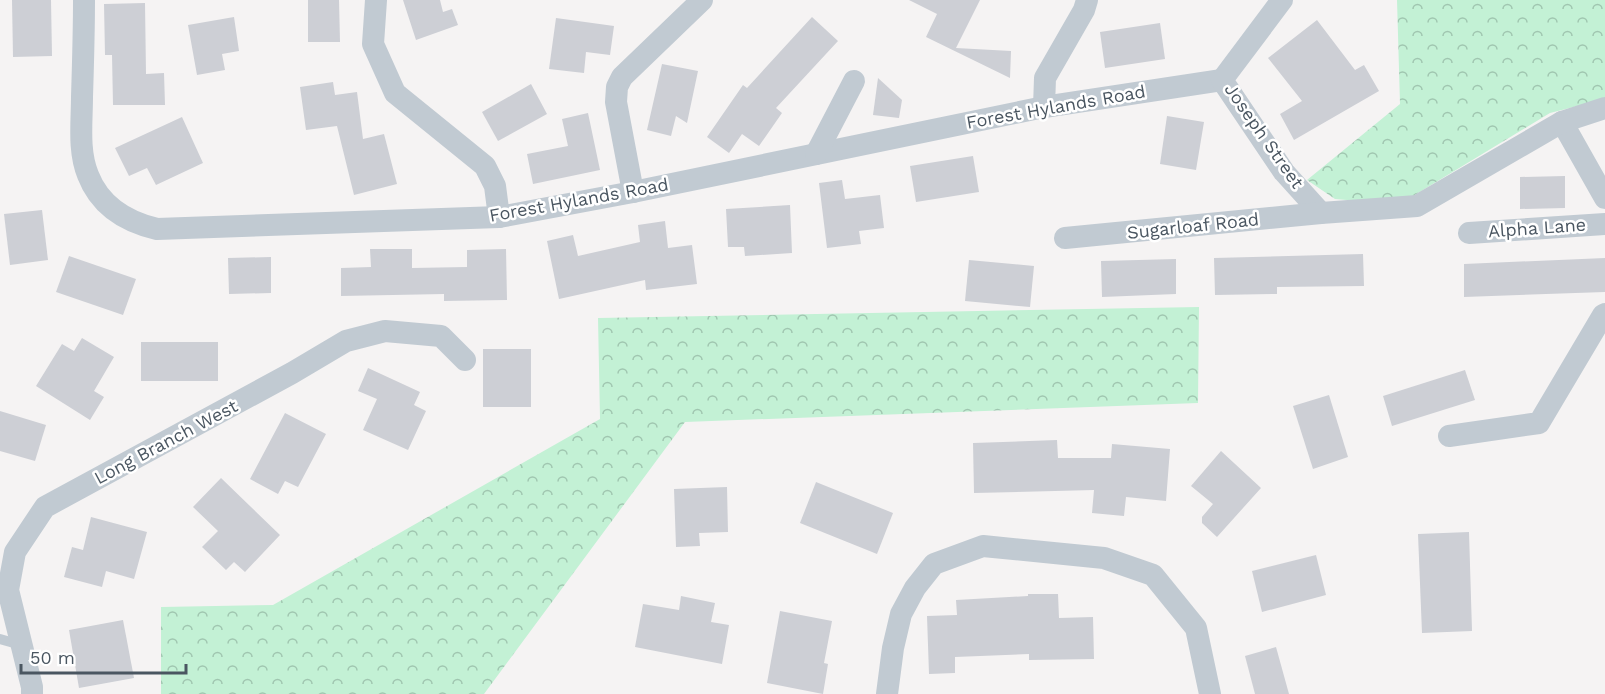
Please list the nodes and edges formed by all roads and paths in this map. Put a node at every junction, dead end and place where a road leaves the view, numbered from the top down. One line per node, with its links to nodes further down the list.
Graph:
1 (84, 0): 15 (street, Forest Hylands Road)
2 (376, 0): 15 (street)
3 (702, 0): 12 (street)
4 (1087, 0): 8 (street)
5 (1282, 0): 6 (street, Joseph Street)
6 (1222, 80): 8 (street, Forest Hylands Road); 14 (street, Joseph Street)
7 (854, 81): 11 (street)
8 (1044, 106): 11 (street, Forest Hylands Road)
9 (1605, 108): 10 (street)
10 (1562, 122): 13 (street); 14 (street)
11 (816, 154): 12 (street, Forest Hylands Road)
12 (633, 192): 15 (street, Forest Hylands Road)
13 (1605, 198)
14 (1322, 213): 18 (street, Sugarloaf Road)
15 (499, 217)
16 (1605, 224): 17 (street, Alpha Lane)
17 (1469, 233)
18 (1065, 238)
19 (1605, 314): 21 (street)
20 (465, 360): 23 (street, Long Branch West)
21 (1449, 436)
22 (0, 639): 23 (lane)
23 (22, 645): 24 (street, Long Branch West)
24 (32, 694)
25 (887, 694): 26 (street)
26 (1210, 694)

